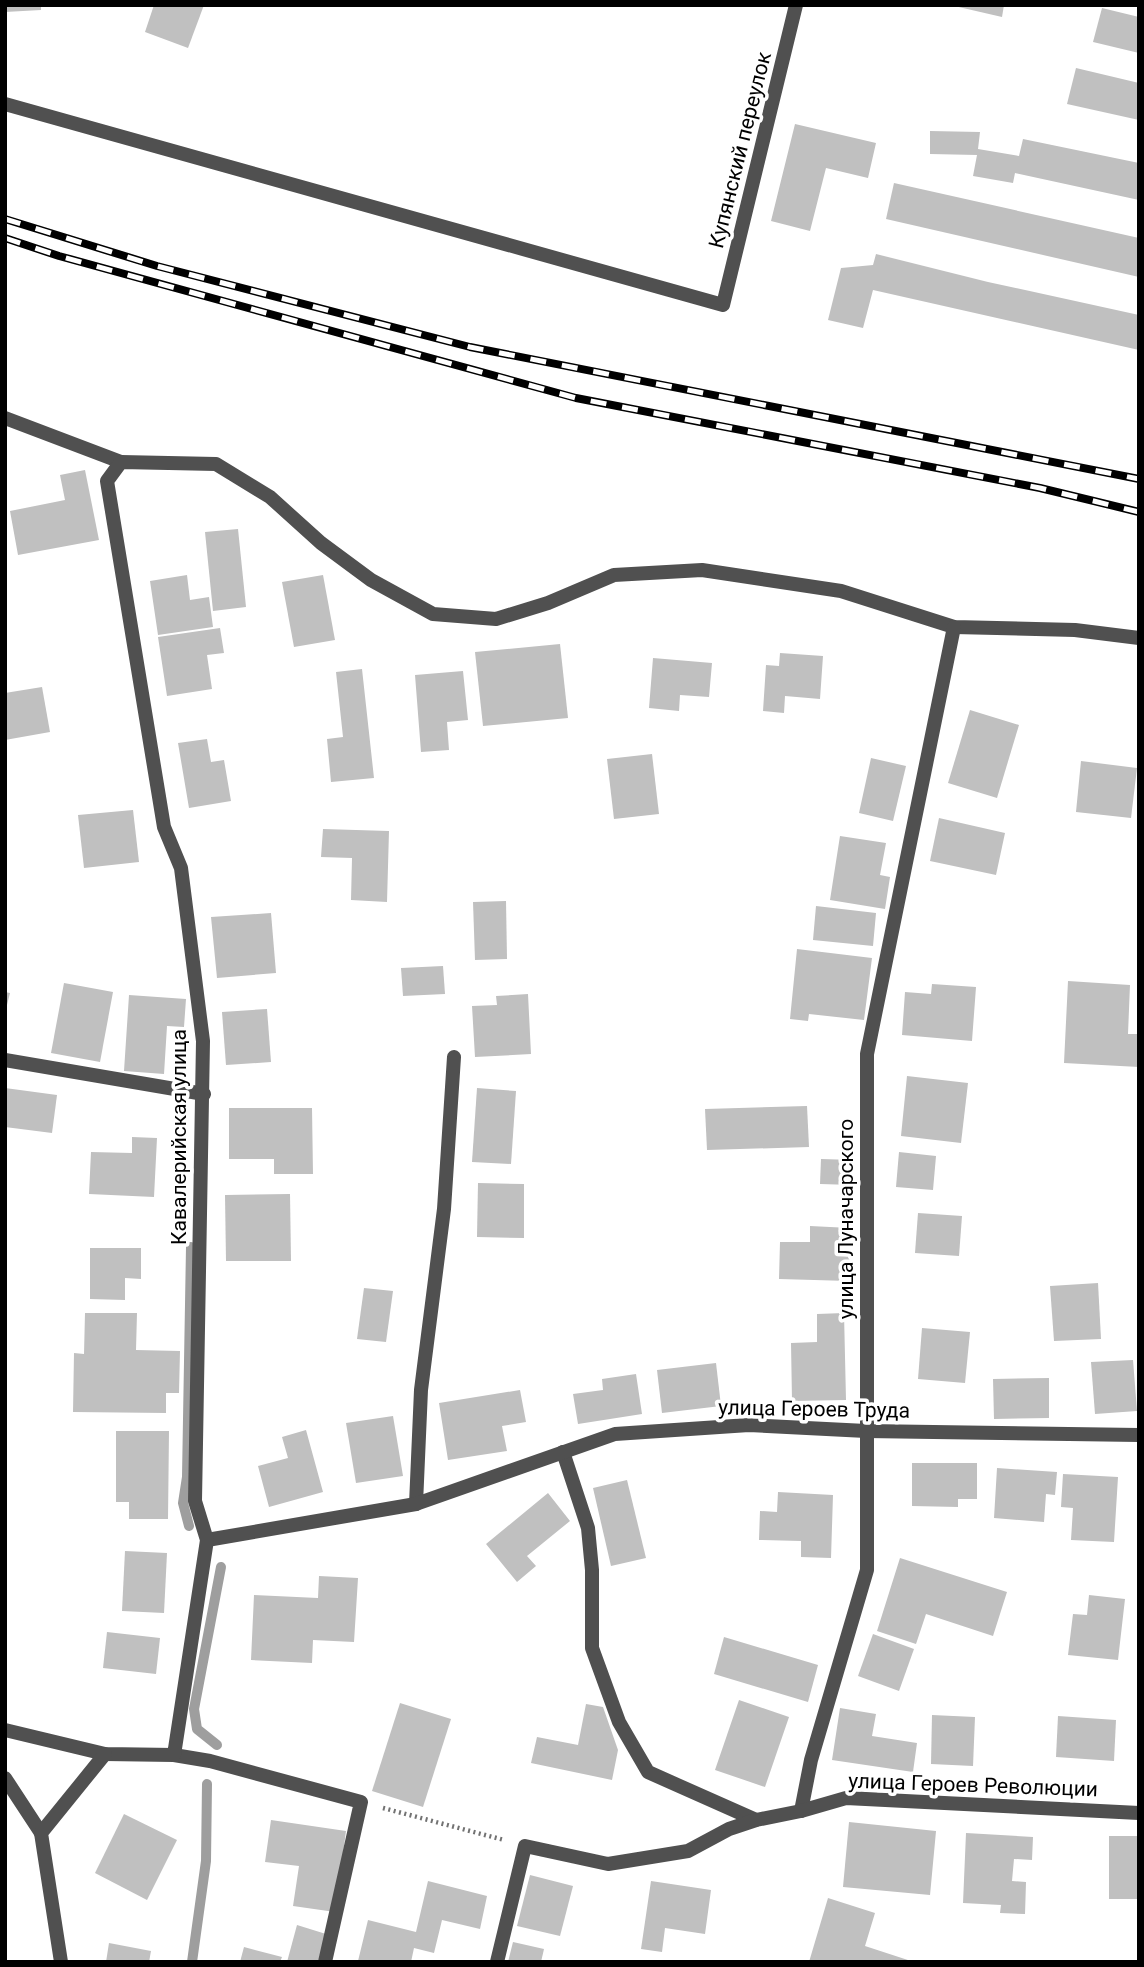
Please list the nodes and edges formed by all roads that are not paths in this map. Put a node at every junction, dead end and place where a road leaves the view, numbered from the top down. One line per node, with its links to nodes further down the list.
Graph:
1 (796, 5): 2 (street, Купянский переулок)
2 (5, 104)
3 (5, 418): 4 (street)
4 (121, 462): 5 (street); 9 (street, Кавалерийская улица)
5 (954, 626): 6 (street); 10 (street, улица Луначарского)
6 (1139, 638)
7 (454, 1056): 13 (street)
8 (5, 1060): 9 (street)
9 (204, 1094): 14 (street, Кавалерийская улица)
10 (866, 1431): 11 (street, улица Героев Труда); 12 (street, улица Героев Труда); 19 (street, улица Луначарского)
11 (1139, 1435)
12 (564, 1452): 13 (street, улица Героев Труда); 21 (street)
13 (416, 1504): 14 (street, улица Героев Труда)
14 (207, 1540): 17 (street, Кавалерийская улица)
15 (5, 1730): 16 (street)
16 (105, 1754): 17 (street); 22 (street)
17 (174, 1755): 24 (street)
18 (5, 1778): 22 (street)
19 (801, 1811): 20 (street, улица Героев Революции); 21 (street, улица Героев Революции)
20 (1139, 1814)
21 (756, 1820): 25 (street, улица Героев Революции)
22 (41, 1833): 23 (street)
23 (61, 1962)
24 (325, 1962)
25 (497, 1962)

